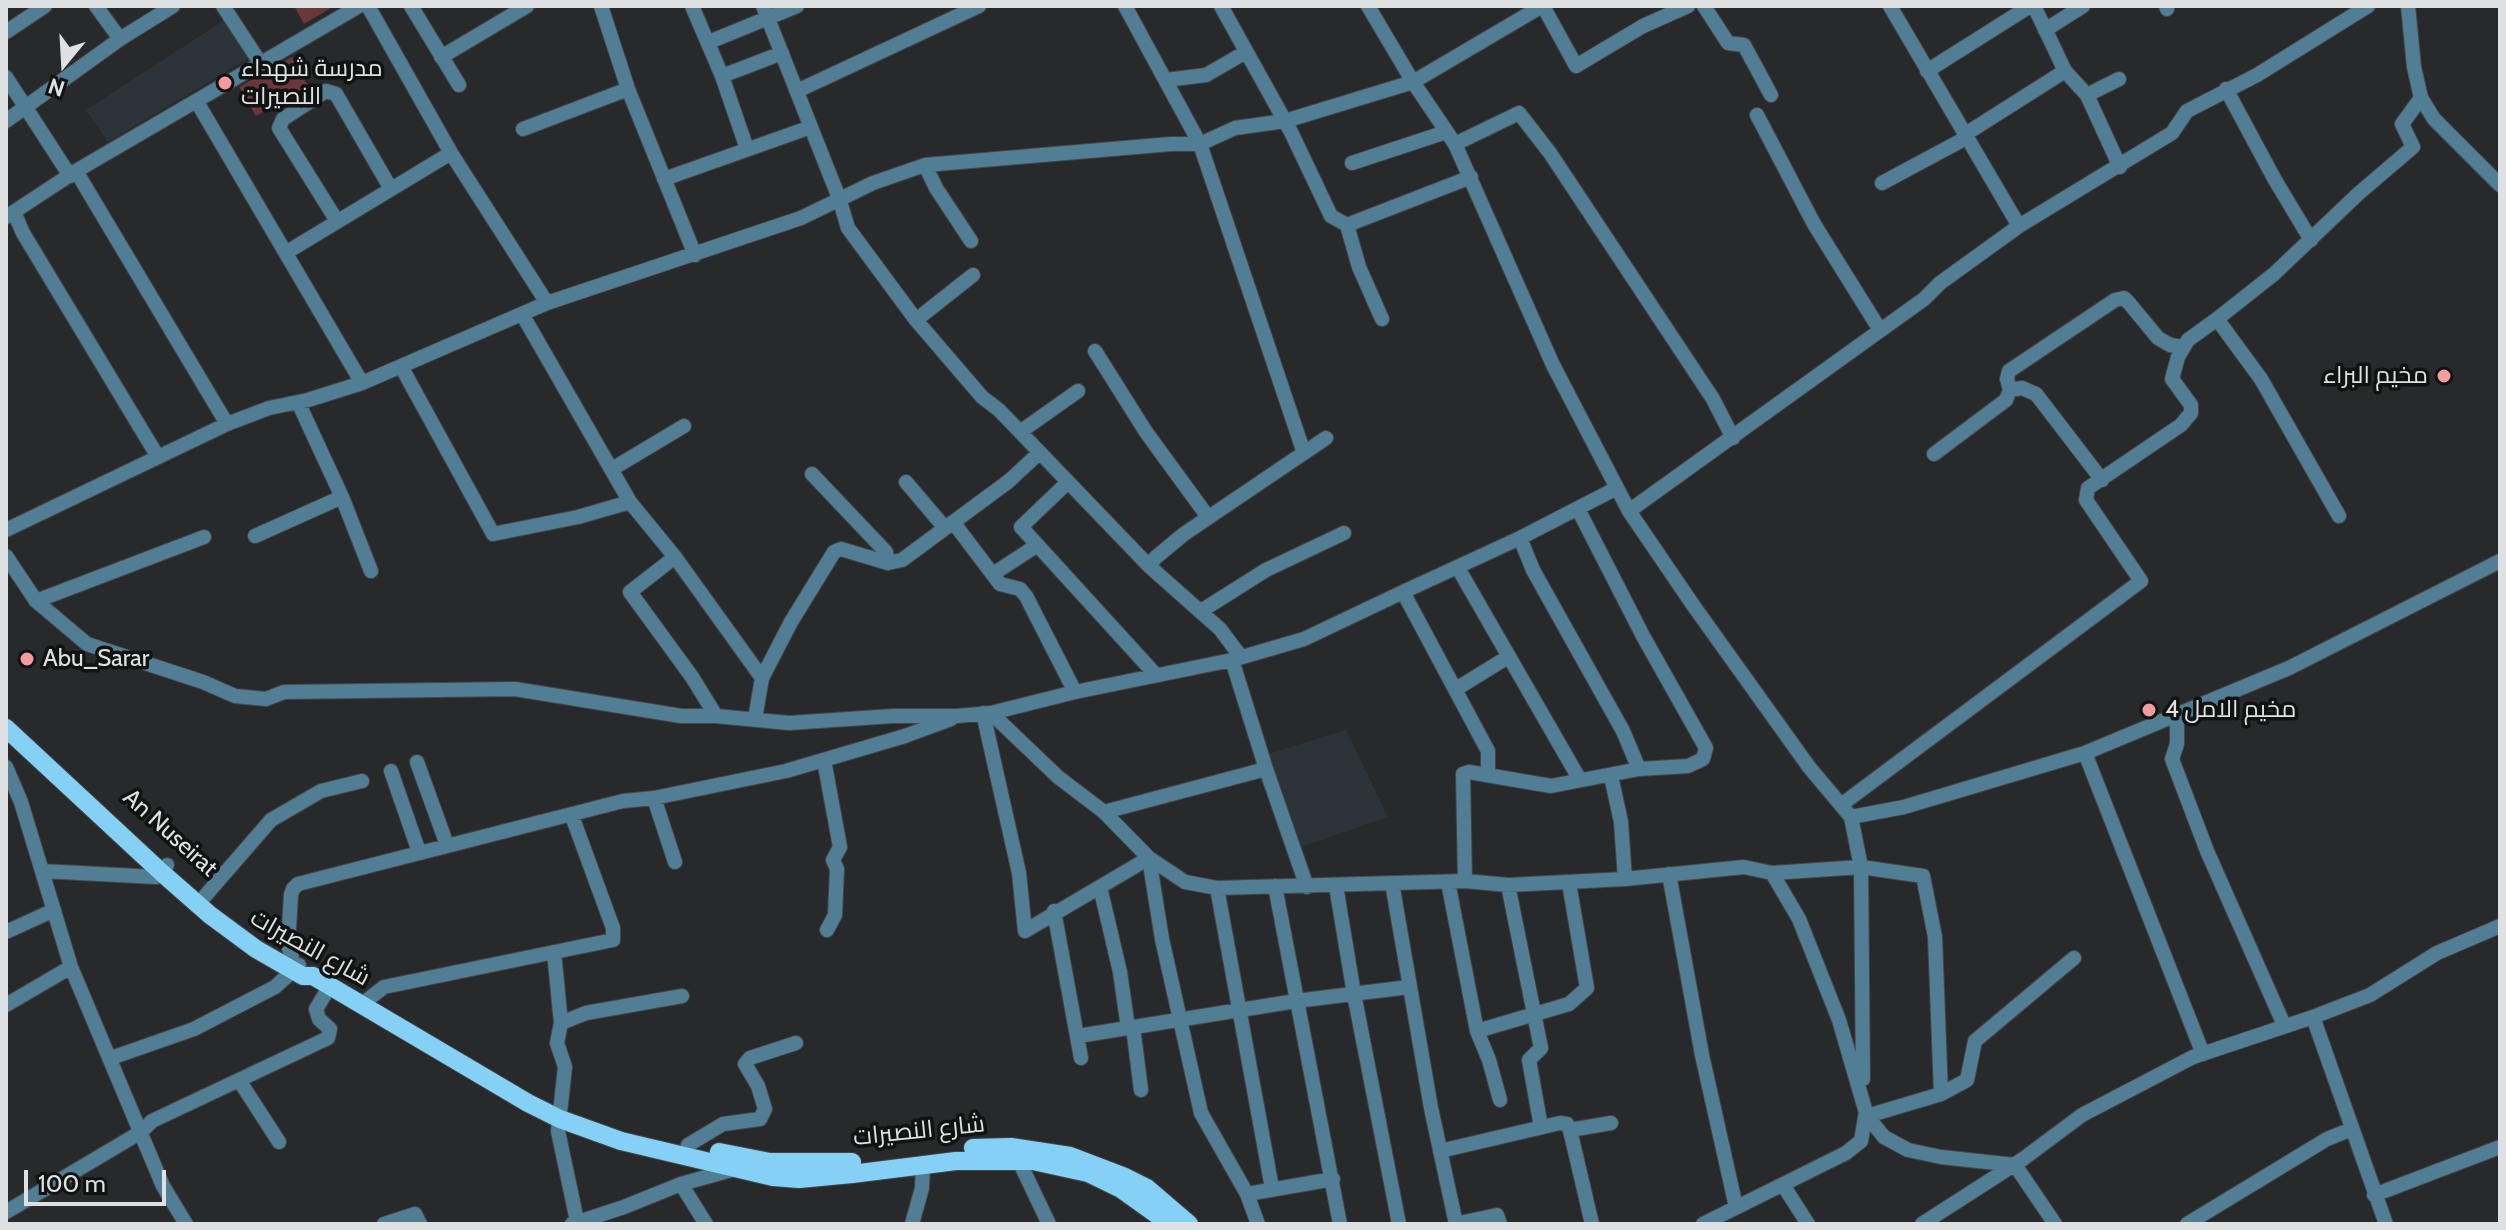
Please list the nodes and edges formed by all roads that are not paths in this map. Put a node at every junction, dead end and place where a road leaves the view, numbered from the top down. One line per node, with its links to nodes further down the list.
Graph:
1 (45, 6): 26 (street)
2 (96, 6): 27 (street)
3 (173, 6): 27 (street)
4 (223, 6): 32 (street)
5 (359, 6): 32 (street)
6 (368, 6): 58 (street)
7 (411, 6): 31 (street)
8 (527, 6): 31 (street)
9 (601, 6): 41 (street)
10 (797, 6): 24 (street)
11 (979, 6): 43 (street)
12 (1125, 6): 38 (street)
13 (1221, 6): 29 (street)
14 (1368, 6): 39 (street)
15 (1542, 6): 16 (street); 39 (street)
16 (1688, 6)
17 (1890, 6): 33 (street)
18 (2032, 6): 25 (street); 33 (street)
19 (2083, 6): 25 (street)
20 (2368, 6): 42 (street)
21 (2408, 6): 46 (street)
22 (696, 7): 28 (street)
23 (1709, 8): 44 (street)
24 (766, 12): 28 (street); 30 (street)
25 (2045, 30): 34 (street)
26 (6, 32)
27 (120, 39): 48 (street)
28 (709, 42): 35 (street)
29 (1246, 52): 38 (street); 51 (street)
30 (782, 53): 35 (street); 43 (street)
31 (441, 57): 40 (street)
32 (261, 64): 47 (street)
33 (1927, 71): 54 (street)
34 (2065, 71): 45 (street); 54 (street)
35 (722, 76): 57 (street)
36 (6, 77): 48 (street)
37 (2119, 79): 45 (street)
38 (1166, 80): 56 (street)
39 (1413, 82): 51 (street); 55 (street)
40 (459, 85)
41 (628, 89): 53 (street); 64 (street)
42 (2226, 89): 61 (street); 73 (street)
43 (797, 91): 52 (street)
44 (1771, 95)
45 (2087, 95): 61 (street)
46 (2421, 98): 66 (street); 73 (street)
47 (197, 102): 62 (street); 75 (street)
48 (26, 107): 50 (street); 62 (street)
49 (1757, 115): 83 (street)
50 (6, 121)
51 (1285, 121): 56 (street); 71 (street)
52 (811, 127): 57 (street); 68 (street)
53 (523, 129)
54 (1965, 137): 65 (street); 72 (street)
55 (1451, 138): 59 (street); 63 (street); 95 (street)
56 (1200, 144): 60 (street); 97 (street)
57 (747, 149): 64 (street)
58 (451, 153): 67 (street); 78 (street)
59 (1352, 163)
60 (925, 165): 68 (street); 74 (street)
61 (2120, 167): 72 (street)
62 (73, 173): 69 (street); 91 (street)
63 (1471, 177): 71 (street); 105 (street)
64 (664, 179): 76 (street)
65 (1882, 183)
66 (2500, 185)
67 (391, 189): 70 (street); 70 (street)
68 (839, 198): 76 (street); 82 (street)
69 (10, 215): 99 (street)
70 (337, 221): 75 (street)
71 (1347, 225): 80 (street)
72 (2019, 226): 83 (street)
73 (2311, 240): 81 (street)
74 (971, 241)
75 (287, 252): 87 (street)
76 (695, 255): 78 (street)
77 (973, 275): 82 (street)
78 (547, 303): 79 (street)
79 (522, 314): 86 (street); 100 (street)
80 (1382, 319)
81 (2217, 319): 84 (street); 110 (street)
82 (916, 320): 93 (street)
83 (1880, 330): 95 (street)
84 (2183, 347): 88 (street); 102 (street)
85 (1095, 351): 111 (street)
86 (402, 368): 87 (street); 107 (street)
87 (362, 383): 90 (street)
88 (2010, 390): 98 (street); 102 (street)
89 (1078, 391): 93 (street)
90 (298, 402): 91 (street); 106 (street)
91 (227, 424): 99 (street)
92 (684, 426): 100 (street)
93 (1020, 432): 96 (street)
94 (1326, 438): 97 (street)
95 (1733, 438): 109 (street)
96 (1039, 453): 104 (street); 112 (street)
97 (1304, 453): 111 (street)
98 (1934, 454)
99 (158, 457): 113 (street)
100 (612, 469): 107 (street)
101 (812, 474): 122 (street)
102 (2102, 480): 155 (street)
103 (906, 482): 112 (street)
104 (1068, 482): 118 (street); 123 (street)
105 (1617, 488): 108 (street); 109 (street)
106 (342, 497): 115 (street); 125 (street)
107 (630, 502): 120 (street)
108 (1578, 509): 117 (street); 148 (street)
109 (1629, 511): 155 (street)
110 (2339, 516)
111 (1208, 517): 123 (street)
112 (949, 525): 122 (street); 126 (street)
113 (6, 530)
114 (1344, 533): 129 (street)
115 (255, 536)
116 (204, 537): 128 (street)
117 (1520, 538): 124 (street); 148 (street)
118 (1036, 546): 126 (street); 132 (street)
119 (6, 556): 128 (street)
120 (675, 557): 133 (street); 139 (street)
121 (2500, 561): 138 (street)
122 (888, 563): 133 (street)
123 (1149, 566): 129 (street)
124 (1458, 568): 127 (street); 130 (street)
125 (371, 571)
126 (993, 574): 135 (street)
127 (1403, 592): 131 (street); 134 (street)
128 (36, 601): 139 (street)
129 (1201, 611): 131 (street)
130 (1508, 657): 134 (street); 152 (street)
131 (1236, 659): 132 (street); 147 (street)
132 (1155, 674): 135 (street)
133 (762, 678): 141 (street)
134 (1456, 689): 150 (street)
135 (1075, 692): 137 (street)
136 (6, 712): 163 (main road, An Nuseirat)
137 (987, 713): 140 (street); 156 (street); 180 (street)
138 (2177, 715): 143 (street); 199 (street)
139 (716, 716): 141 (street)
140 (957, 716): 141 (street); 144 (street)
141 (755, 719)
142 (6, 728): 163 (main road, شارع النصيرات)
143 (2085, 753): 155 (street); 204 (street)
144 (824, 760): 154 (street); 183 (street)
145 (417, 762): 158 (street)
146 (6, 767): 164 (street)
147 (1266, 769): 156 (street); 176 (street)
148 (1639, 769): 151 (street)
149 (391, 771): 159 (street)
150 (1488, 775): 152 (street); 168 (street)
151 (1611, 776): 152 (street); 167 (street)
152 (1580, 780)
153 (362, 781): 178 (street)
154 (654, 798): 157 (street); 161 (street)
155 (1846, 811): 162 (street)
156 (1104, 812): 160 (street)
157 (572, 816): 158 (street); 184 (street)
158 (447, 845): 159 (street)
159 (419, 852): 187 (street)
160 (1149, 858): 175 (street); 177 (street); 197 (street)
161 (675, 862)
162 (1861, 867): 165 (street); 209 (street); 211 (street)
163 (164, 868): 164 (street); 178 (main road, An Nuseirat); 187 (main road, شارع النصيرات)
164 (42, 871): 179 (street)
165 (1772, 873): 166 (street); 211 (street)
166 (1669, 874): 167 (street); 233 (street)
167 (1625, 879): 171 (street)
168 (1465, 881): 169 (street); 172 (street)
169 (1448, 882): 170 (street); 201 (street)
170 (1392, 883): 174 (street); 188 (street)
171 (1569, 883): 172 (street); 195 (street)
172 (1508, 885): 195 (street)
173 (1275, 886): 176 (street); 177 (street); 191 (street)
174 (1336, 886): 176 (street); 189 (street)
175 (1100, 887): 180 (street); 200 (street)
176 (1307, 887)
177 (1217, 888): 194 (street)
178 (205, 896): 187 (main road, An Nuseirat)
179 (54, 910): 182 (street); 186 (street)
180 (1054, 911): 202 (street)
181 (2500, 926): 196 (street)
182 (7, 929)
183 (827, 930)
184 (554, 952): 192 (street); 198 (street)
185 (2074, 958): 209 (street)
186 (71, 967): 193 (street); 205 (street)
187 (306, 971): 192 (main road, شارع النصيرات); 205 (street); 207 (street)
188 (1409, 987): 189 (street); 222 (street)
189 (1354, 994): 191 (street); 246 (street)
190 (682, 996): 198 (street)
191 (1296, 1001): 194 (street); 227 (street)
192 (362, 1004): 212 (main road, شارع النصيرات)
193 (6, 1005)
194 (1239, 1011): 197 (street); 230 (street)
195 (1533, 1016): 201 (street); 214 (street)
196 (2313, 1017): 199 (street); 215 (street)
197 (1181, 1019): 200 (street); 231 (street)
198 (561, 1023): 212 (street)
199 (2284, 1025): 204 (street)
200 (1130, 1028): 202 (street); 208 (street)
201 (1477, 1031): 210 (street)
202 (1078, 1036): 206 (street)
203 (796, 1043): 220 (street)
204 (2203, 1054): 225 (street)
205 (111, 1058): 218 (street)
206 (1081, 1058)
207 (239, 1080): 218 (street); 219 (street)
208 (1141, 1090)
209 (1941, 1094): 211 (street)
210 (1500, 1100)
211 (1867, 1116): 225 (street); 229 (street)
212 (560, 1119): 216 (main road, شارع النصيرات); 235 (street)
213 (1611, 1123): 217 (street)
214 (1541, 1127): 217 (street); 222 (street)
215 (2352, 1129): 232 (street); 254 (street)
216 (589, 1130): 220 (main road, شارع النصيرات); 226 (main road, شارع النصيرات)
217 (1570, 1130): 249 (street)
218 (141, 1132): 234 (street); 236 (street)
219 (279, 1142)
220 (688, 1145): 243 (main road, شارع النصيرات)
221 (2500, 1147): 232 (street)
222 (1440, 1151): 247 (street)
223 (1019, 1161): 224 (main road, شارع النصيرات); 241 (street); 242 (main road, شارع النصيرات)
224 (923, 1165): 226 (main road, شارع النصيرات); 240 (street)
225 (2015, 1165): 252 (street); 253 (street)
226 (735, 1169): 228 (street)
227 (1333, 1179): 230 (street); 245 (street)
228 (681, 1184): 235 (street); 239 (street)
229 (1783, 1185): 233 (street); 251 (street)
230 (1272, 1188): 231 (street)
231 (1247, 1194): 244 (street)
232 (2374, 1195): 255 (street)
233 (1736, 1207): 250 (street)
234 (6, 1212)
235 (575, 1223)
236 (186, 1224)
237 (384, 1224): 238 (street)
238 (420, 1224)
239 (706, 1224)
240 (912, 1224)
241 (1049, 1224)
242 (1170, 1224)
243 (1189, 1224)
244 (1258, 1224)
245 (1340, 1224)
246 (1399, 1224)
247 (1455, 1224): 248 (street)
248 (1500, 1224)
249 (1592, 1224)
250 (1703, 1224)
251 (1808, 1224)
252 (1922, 1224)
253 (2055, 1224)
254 (2187, 1224)
255 (2386, 1224)

